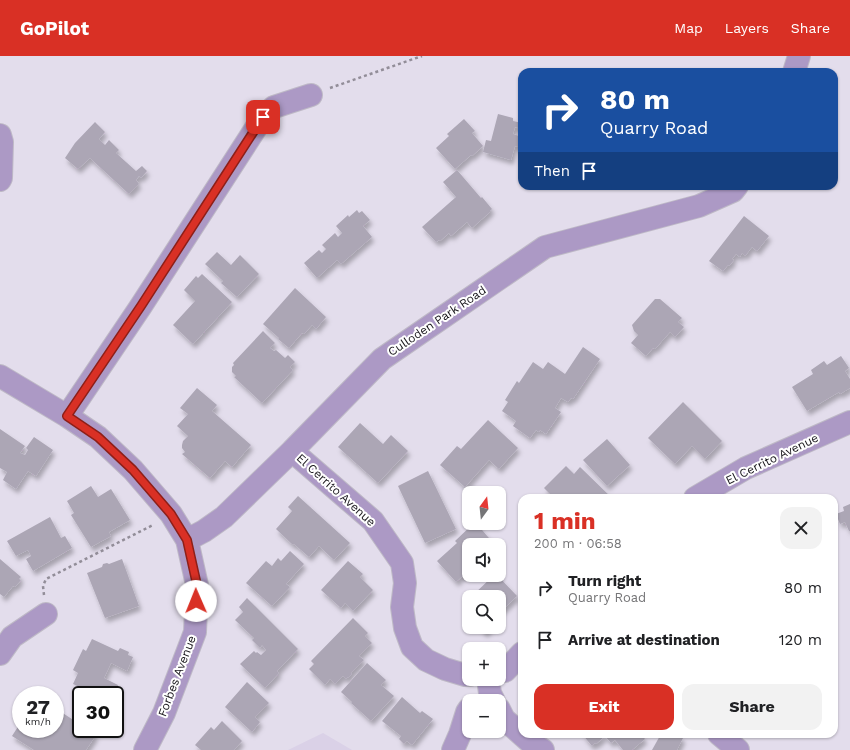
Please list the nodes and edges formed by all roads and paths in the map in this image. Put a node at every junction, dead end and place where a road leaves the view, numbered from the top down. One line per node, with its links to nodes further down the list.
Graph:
1 (422, 56): 4 (path)
2 (799, 56): 3 (street)
3 (795, 68)
4 (311, 95): 9 (street)
5 (0, 135): 6 (street)
6 (0, 180)
7 (733, 190): 11 (street, Culloden Park Road)
8 (0, 376): 9 (street, Forbes Avenue)
9 (67, 416): 13 (street, Forbes Avenue)
10 (850, 422): 12 (street, El Cerrito Avenue)
11 (292, 451): 14 (street, Culloden Park Road); 19 (street, El Cerrito Avenue)
12 (702, 494)
13 (171, 514): 14 (street, Forbes Avenue); 15 (path)
14 (187, 540): 25 (street, Forbes Avenue)
15 (46, 614): 16 (street)
16 (0, 654)
17 (518, 657): 18 (street)
18 (506, 670)
19 (462, 674)
20 (506, 721): 22 (street)
21 (462, 728): 26 (street)
22 (518, 731)
23 (525, 738): 27 (street)
24 (724, 738): 28 (street)
25 (145, 750)
26 (453, 750)
27 (542, 750)
28 (738, 750)

